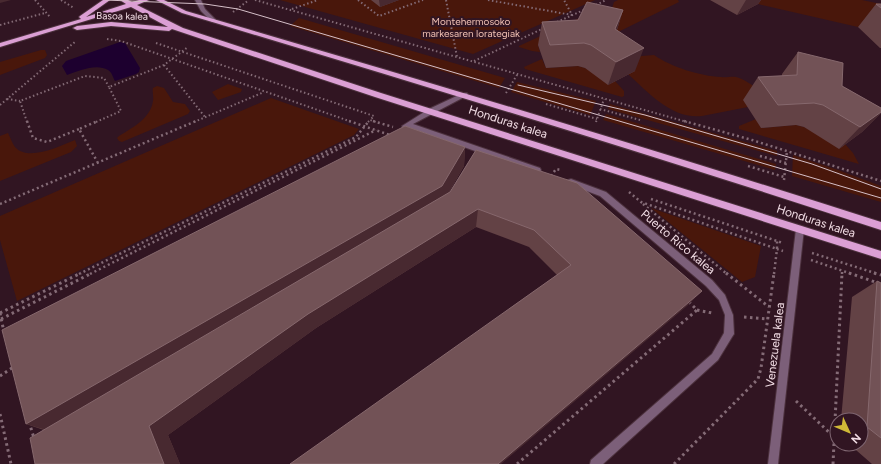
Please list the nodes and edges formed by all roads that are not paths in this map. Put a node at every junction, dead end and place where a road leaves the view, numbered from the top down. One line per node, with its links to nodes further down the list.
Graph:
1 (108, 0): 7 (main road, Basoa kalea)
2 (146, 0): 5 (main road, Basoa kalea)
3 (159, 0): 6 (main road, Honduras kalea)
4 (198, 0): 6 (street)
5 (127, 3): 7 (main road, Basoa kalea); 8 (main road, Honduras kalea)
6 (217, 21): 10 (main road, Honduras kalea)
7 (68, 27): 8 (main road, Basoa kalea); 9 (main road, Basoa kalea)
8 (180, 30): 11 (main road, Honduras kalea)
9 (0, 45)
10 (465, 95): 11 (street); 14 (main road, Honduras kalea)
11 (431, 111): 12 (street); 15 (main road, Honduras kalea)
12 (547, 176)
13 (567, 176): 17 (street, Puerto Rico kalea)
14 (881, 226)
15 (800, 229): 16 (main road, Honduras kalea); 18 (street, Venezuela kalea)
16 (881, 255)
17 (595, 464)
18 (773, 464)

